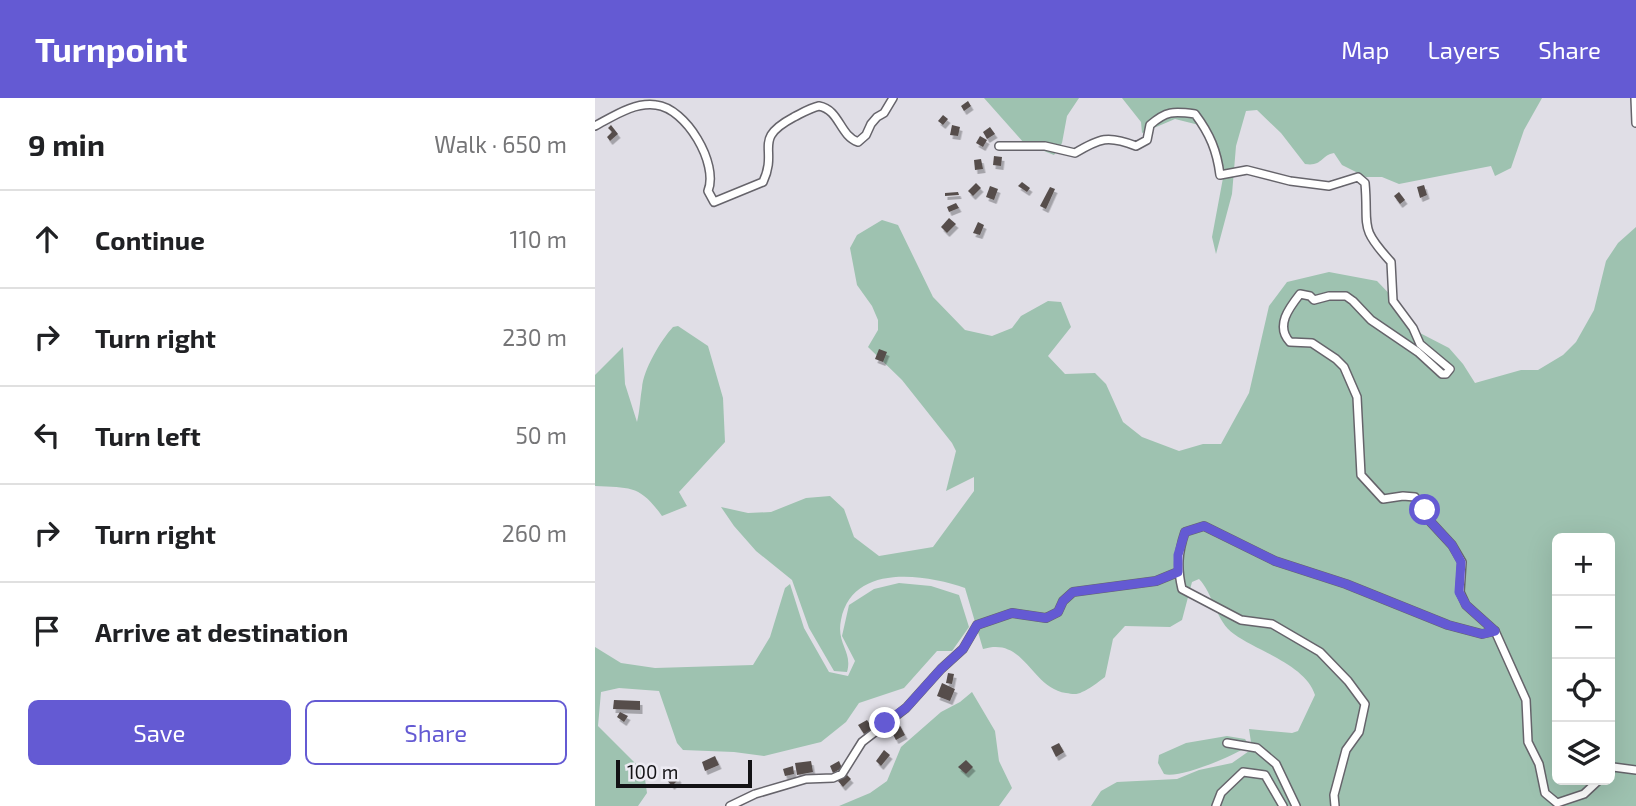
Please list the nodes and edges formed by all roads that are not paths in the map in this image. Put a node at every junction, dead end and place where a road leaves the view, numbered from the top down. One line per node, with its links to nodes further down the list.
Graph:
1 (893, 98): 4 (street)
2 (1635, 98): 3 (street)
3 (1636, 123)
4 (595, 126)
5 (999, 146): 7 (street)
6 (1178, 572): 7 (street); 12 (street); 16 (street)
7 (1495, 631): 11 (street)
8 (1227, 743): 15 (street)
9 (1615, 766): 10 (street)
10 (1636, 770)
11 (1594, 785)
12 (730, 806)
13 (1216, 806): 14 (street)
14 (1283, 806)
15 (1296, 806)
16 (1335, 806)

